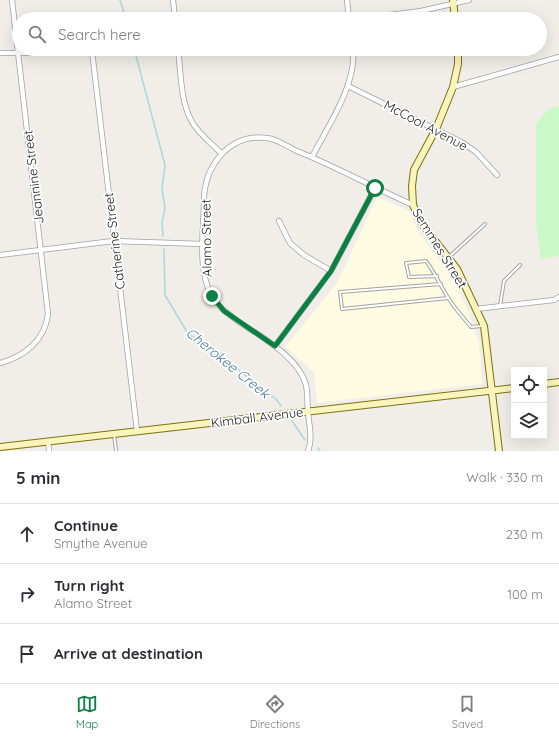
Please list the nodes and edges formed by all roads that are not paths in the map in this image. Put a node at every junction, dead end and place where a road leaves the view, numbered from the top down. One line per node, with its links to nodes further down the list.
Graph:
1 (12, 0): 6 (street, Jeannine Street)
2 (173, 0): 7 (street)
3 (347, 0): 8 (street)
4 (469, 0): 5 (street)
5 (453, 2): 9 (street); 10 (main road)
6 (14, 12)
7 (174, 12)
8 (348, 12)
9 (413, 12)
10 (454, 12)
11 (0, 53): 12 (street)
12 (12, 54)
13 (19, 56): 31 (street, Jeannine Street)
14 (93, 56): 29 (street, Catherine Street)
15 (179, 56): 22 (street)
16 (353, 56): 19 (street)
17 (458, 56): 20 (main road, Semmes Street)
18 (559, 57): 20 (street)
19 (348, 86): 21 (street, McCool Avenue); 23 (street)
20 (453, 87): 21 (main road, Semmes Street)
21 (436, 129): 24 (street, McCool Avenue); 26 (main road, Semmes Street)
22 (221, 153): 23 (street); 30 (street, Alamo Street)
23 (312, 157): 25 (street)
24 (497, 175)
25 (375, 188): 26 (street); 35 (street)
26 (413, 205): 33 (main road, Semmes Street)
27 (279, 222): 35 (street)
28 (485, 224): 33 (lane)
29 (113, 241): 30 (street); 31 (street); 50 (street, Catherine Street)
30 (203, 244): 43 (street, Alamo Street)
31 (42, 250): 32 (street); 44 (street, Jeannine Street)
32 (0, 255)
33 (448, 258): 41 (main road, Semmes Street)
34 (520, 265): 40 (lane)
35 (331, 271): 43 (street)
36 (437, 276): 36 (lane); 37 (lane)
37 (441, 284): 39 (lane); 39 (lane)
38 (559, 297): 40 (street)
39 (448, 298): 42 (lane)
40 (500, 306): 41 (street)
41 (476, 309): 42 (main road, Semmes Street)
42 (484, 326): 48 (main road, Semmes Street)
43 (275, 346): 49 (street, Alamo Street)
44 (0, 364)
45 (559, 382): 46 (main road)
46 (547, 384)
47 (511, 388): 48 (main road, Kimball Avenue)
48 (492, 391): 49 (main road, Kimball Avenue); 57 (main road, Semmes Street)
49 (308, 411): 50 (main road, Kimball Avenue); 56 (street, Alamo Street)
50 (137, 432): 51 (main road, Kimball Avenue)
51 (114, 434): 52 (main road, Kimball Avenue); 55 (lane)
52 (48, 441): 53 (main road, Kimball Avenue); 54 (street)
53 (0, 447)
54 (49, 451)
55 (116, 451)
56 (308, 451)
57 (499, 451)

